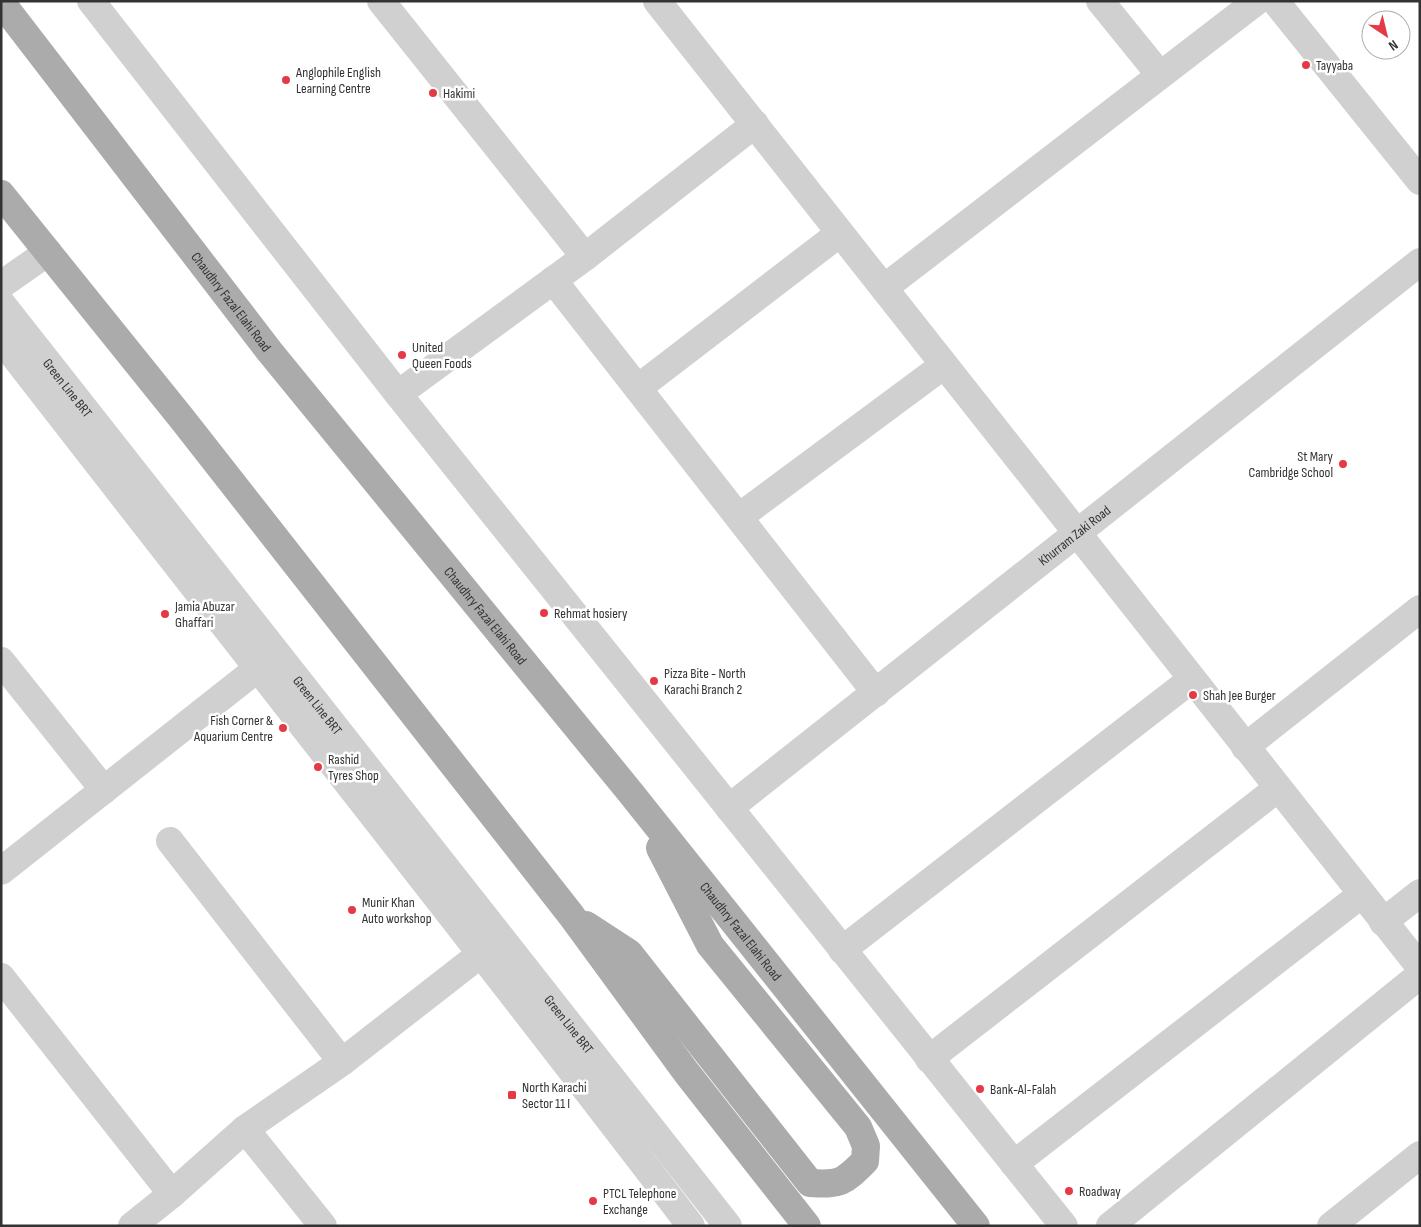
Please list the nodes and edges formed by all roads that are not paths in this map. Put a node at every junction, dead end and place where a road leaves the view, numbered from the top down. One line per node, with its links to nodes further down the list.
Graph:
1 (90, 1): 23 (street)
2 (380, 1): 14 (street)
3 (658, 1): 9 (street)
4 (1100, 1): 8 (street)
5 (1257, 1): 8 (street)
6 (1275, 1): 10 (street)
7 (1, 2): 34 (main road, Chaudhry Fazal Elahi Road)
8 (1160, 75): 18 (street)
9 (755, 124): 12 (street); 14 (street)
10 (1420, 180)
11 (1, 194): 13 (main road)
12 (840, 233): 18 (street); 22 (street)
13 (48, 252): 17 (street); 40 (main road)
14 (585, 257): 16 (street)
15 (1420, 262): 25 (street, Khurram Zaki Road)
16 (553, 280): 22 (street); 23 (street)
17 (1, 285)
18 (884, 288): 21 (street)
19 (1, 303): 56 (street, Green Line BRT)
20 (1, 339): 28 (street)
21 (944, 364): 24 (street); 25 (street)
22 (638, 388): 24 (street)
23 (398, 394): 35 (street)
24 (738, 517): 30 (street)
25 (1077, 533): 29 (street); 30 (street, Khurram Zaki Road)
26 (1420, 609): 31 (street)
27 (1, 661): 33 (street)
28 (257, 669): 33 (street); 43 (street)
29 (1192, 679): 31 (street); 42 (street)
30 (876, 693): 35 (street, Khurram Zaki Road)
31 (1245, 747): 32 (street)
32 (1278, 788): 39 (street); 47 (street)
33 (104, 790): 37 (street)
34 (630, 792): 40 (main road); 58 (main road, Chaudhry Fazal Elahi Road)
35 (729, 808): 42 (street)
36 (170, 841): 48 (street)
37 (1, 871)
38 (1420, 893): 41 (street)
39 (1362, 894): 41 (street); 51 (street)
40 (571, 915): 57 (main road)
41 (1383, 922): 44 (street)
42 (842, 950): 47 (street)
43 (482, 953): 48 (street); 55 (street)
44 (1420, 967)
45 (1420, 975): 60 (street)
46 (1, 977): 52 (street)
47 (929, 1059): 51 (street)
48 (342, 1062): 49 (street)
49 (245, 1129): 52 (street); 54 (street)
50 (1420, 1155): 61 (street)
51 (1014, 1164): 59 (street)
52 (172, 1194): 53 (street)
53 (132, 1226)
54 (323, 1226)
55 (691, 1226)
56 (728, 1226)
57 (807, 1226)
58 (976, 1226)
59 (1064, 1226)
60 (1110, 1226)
61 (1331, 1226)

